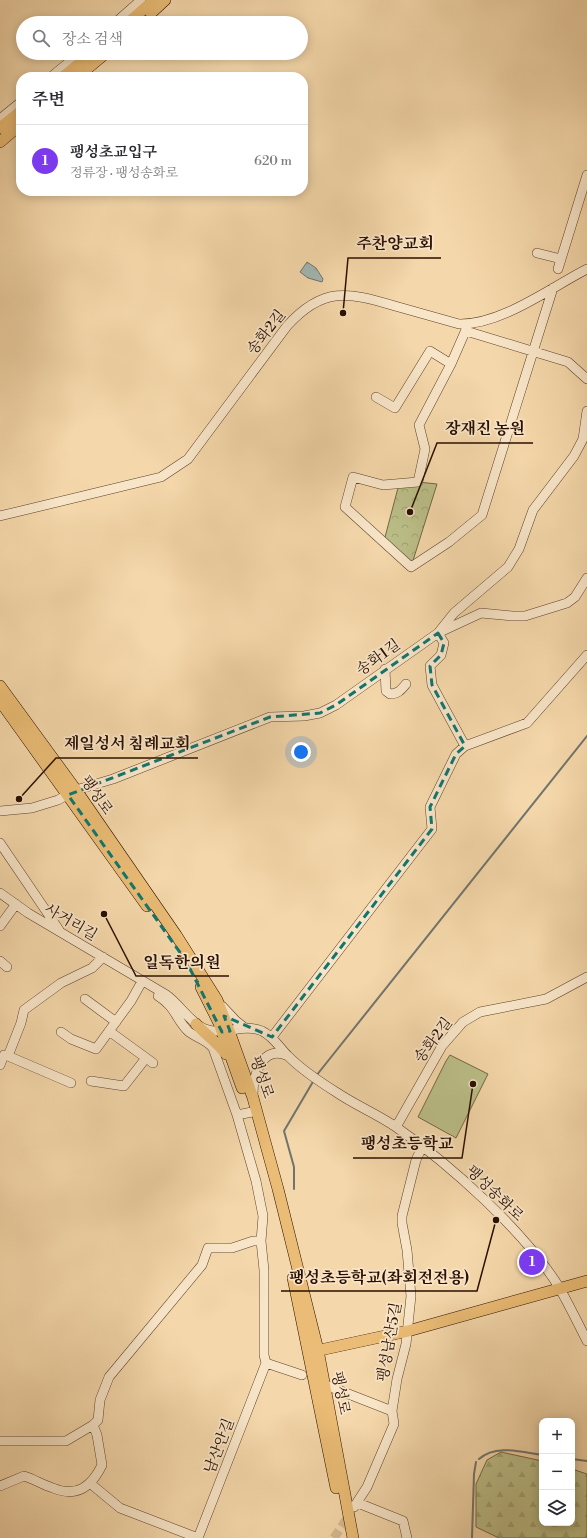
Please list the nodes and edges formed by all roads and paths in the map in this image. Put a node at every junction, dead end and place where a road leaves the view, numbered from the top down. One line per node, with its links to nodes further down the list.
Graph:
1 (141, 0): 4 (street)
2 (154, 0): 5 (main road)
3 (165, 0): 6 (main road)
4 (123, 16)
5 (136, 16)
6 (148, 16)
7 (72, 60): 10 (street)
8 (84, 60): 11 (main road)
9 (98, 60): 12 (main road)
10 (57, 72)
11 (69, 72)
12 (83, 72)
13 (16, 106): 15 (street)
14 (16, 115): 16 (main road)
15 (0, 119)
16 (0, 128)
17 (16, 128): 18 (main road)
18 (0, 142)
19 (587, 175): 21 (street)
20 (538, 254): 21 (street)
21 (561, 259): 22 (street)
22 (558, 268)
23 (587, 269): 24 (street, 송화2길)
24 (552, 288): 25 (street, 송화2길); 26 (street)
25 (467, 328): 26 (street); 27 (street); 31 (street, 송화2길)
26 (533, 351): 27 (street); 28 (street)
27 (451, 364): 29 (street)
28 (587, 379)
29 (376, 397)
30 (587, 411): 33 (street, 송화1길)
31 (0, 516)
32 (587, 578): 33 (street)
33 (438, 633): 35 (street, 송화1길); 39 (street)
34 (587, 655): 39 (street)
35 (385, 669): 36 (street); 40 (street, 송화1길)
36 (406, 684)
37 (0, 686): 40 (main road, 팽성로)
38 (0, 701): 40 (main road, 팽성로)
39 (465, 746): 58 (street)
40 (72, 792): 41 (street, 송화1길); 51 (main road, 팽성로); 56 (main road, 팽성로)
41 (0, 811)
42 (0, 843): 46 (street)
43 (0, 893): 44 (street, 사거리길)
44 (16, 904): 45 (street); 46 (street, 사거리길)
45 (0, 926)
46 (60, 931): 47 (street, 사거리길)
47 (102, 959): 49 (street); 53 (street, 사거리길); 59 (street)
48 (587, 977): 68 (street, 송화2길)
49 (140, 985): 52 (street); 67 (street)
50 (85, 999): 52 (street)
51 (217, 1000): 54 (street); 56 (main road, 팽성로)
52 (116, 1022): 55 (street)
53 (196, 1024): 56 (street, 사거리길); 61 (main road)
54 (245, 1028): 56 (street, 팽성송화로); 58 (street, 팽성송화로)
55 (109, 1031): 57 (street); 63 (street)
56 (226, 1031): 61 (main road, 팽성로); 65 (main road, 팽성로)
57 (61, 1032)
58 (272, 1038): 60 (street, 팽성송화로)
59 (8, 1056): 62 (street); 64 (street)
60 (288, 1056): 65 (street); 68 (street, 팽성송화로)
61 (233, 1064): 66 (main road, 팽성로)
62 (0, 1065)
63 (92, 1081)
64 (71, 1083)
65 (253, 1098): 73 (main road, 팽성로)
66 (252, 1112): 67 (street); 77 (main road, 팽성로)
67 (237, 1115): 70 (street)
68 (396, 1127): 69 (street, 팽성송화로)
69 (422, 1147): 72 (street, 팽성송화로); 74 (street, 팽성남산5길)
70 (261, 1240): 78 (street); 83 (street)
71 (587, 1281): 72 (main road)
72 (559, 1288): 74 (main road); 75 (street, 팽성송화로)
73 (312, 1326): 76 (main road); 77 (main road, 팽성로)
74 (408, 1331): 76 (main road); 82 (street, 팽성남산5길)
75 (587, 1341)
76 (340, 1345): 77 (main road); 79 (main road)
77 (313, 1351): 79 (main road, 팽성로); 88 (main road, 팽성로)
78 (266, 1363): 80 (street); 87 (street, 남산안길)
79 (322, 1370): 89 (main road, 팽성로)
80 (302, 1375)
81 (328, 1386): 82 (street)
82 (392, 1411): 90 (street, 팽성남산5길)
83 (93, 1425): 84 (street); 85 (street)
84 (0, 1441)
85 (90, 1484): 86 (street); 87 (street)
86 (0, 1486)
87 (198, 1538)
88 (346, 1538)
89 (353, 1538)
90 (407, 1538)

